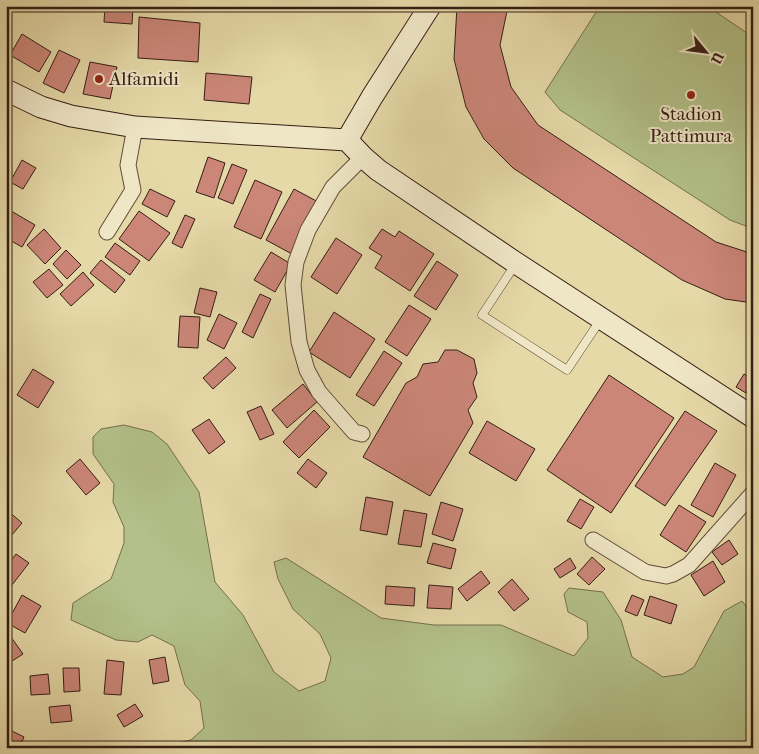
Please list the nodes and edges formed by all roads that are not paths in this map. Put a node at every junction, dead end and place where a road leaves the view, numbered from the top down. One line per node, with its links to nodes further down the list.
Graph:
1 (430, 6): 4 (street)
2 (6, 90): 3 (street)
3 (135, 127): 4 (street); 6 (street)
4 (347, 140): 5 (street)
5 (363, 157): 7 (street); 10 (street)
6 (107, 232)
7 (516, 263): 8 (street); 8 (lane)
8 (602, 318): 9 (street)
9 (753, 417)
10 (362, 434)
11 (753, 493): 12 (street)
12 (593, 540)

